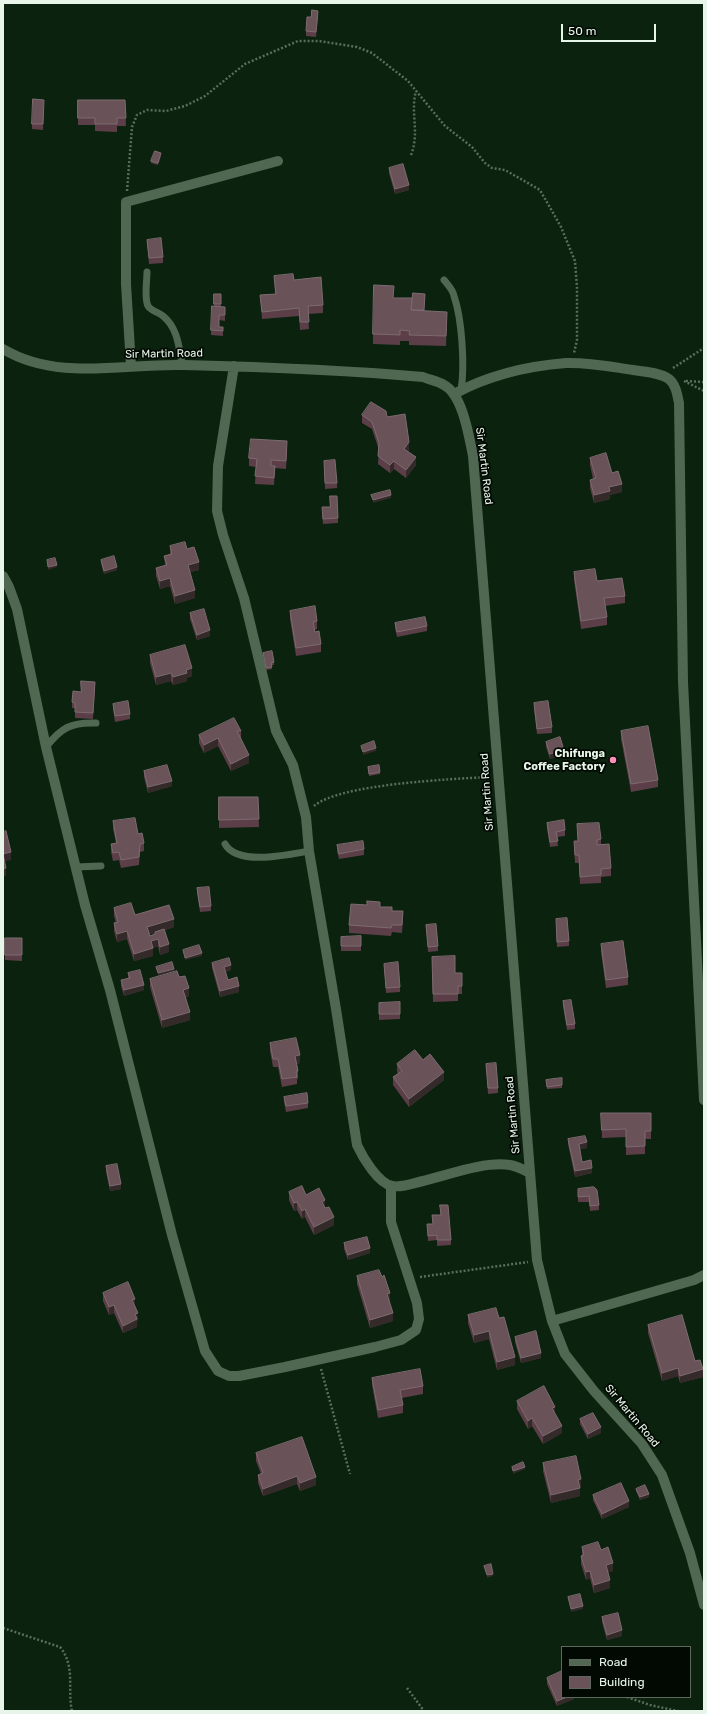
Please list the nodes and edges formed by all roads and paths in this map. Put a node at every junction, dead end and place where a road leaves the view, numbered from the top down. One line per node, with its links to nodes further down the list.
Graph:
1 (416, 90): 2 (path); 4 (path); 9 (path)
2 (411, 155)
3 (278, 161): 4 (street)
4 (126, 202): 11 (street)
5 (147, 272): 10 (lane)
6 (444, 280): 17 (lane)
7 (704, 348): 13 (path)
8 (4, 353): 11 (street, Sir Martin Road)
9 (567, 363): 13 (street); 17 (street)
10 (182, 364): 11 (street, Sir Martin Road); 12 (street, Sir Martin Road)
11 (131, 366)
12 (234, 366): 17 (street, Sir Martin Road); 22 (street)
13 (666, 377): 14 (path); 27 (street)
14 (684, 381): 15 (path); 16 (path)
15 (704, 382)
16 (704, 391)
17 (458, 392): 21 (street, Sir Martin Road)
18 (3, 576): 20 (street)
19 (96, 723): 20 (lane)
20 (46, 747): 26 (street)
21 (497, 776): 22 (path); 28 (street, Sir Martin Road)
22 (306, 817): 24 (street)
23 (225, 844): 24 (lane)
24 (308, 851): 29 (street)
25 (101, 866): 26 (lane)
26 (75, 867): 34 (street)
27 (704, 1100)
28 (530, 1173): 29 (street); 30 (street, Sir Martin Road)
29 (391, 1186): 32 (street)
30 (537, 1260): 32 (path); 33 (street, Sir Martin Road)
31 (704, 1275): 33 (street)
32 (408, 1278): 34 (street)
33 (552, 1321): 36 (street, Sir Martin Road)
34 (318, 1359): 35 (path)
35 (350, 1474)
36 (704, 1604)
37 (3, 1628): 40 (path)
38 (407, 1688): 41 (path)
39 (629, 1698): 42 (path)
40 (72, 1711)
41 (424, 1711)
42 (678, 1711)

